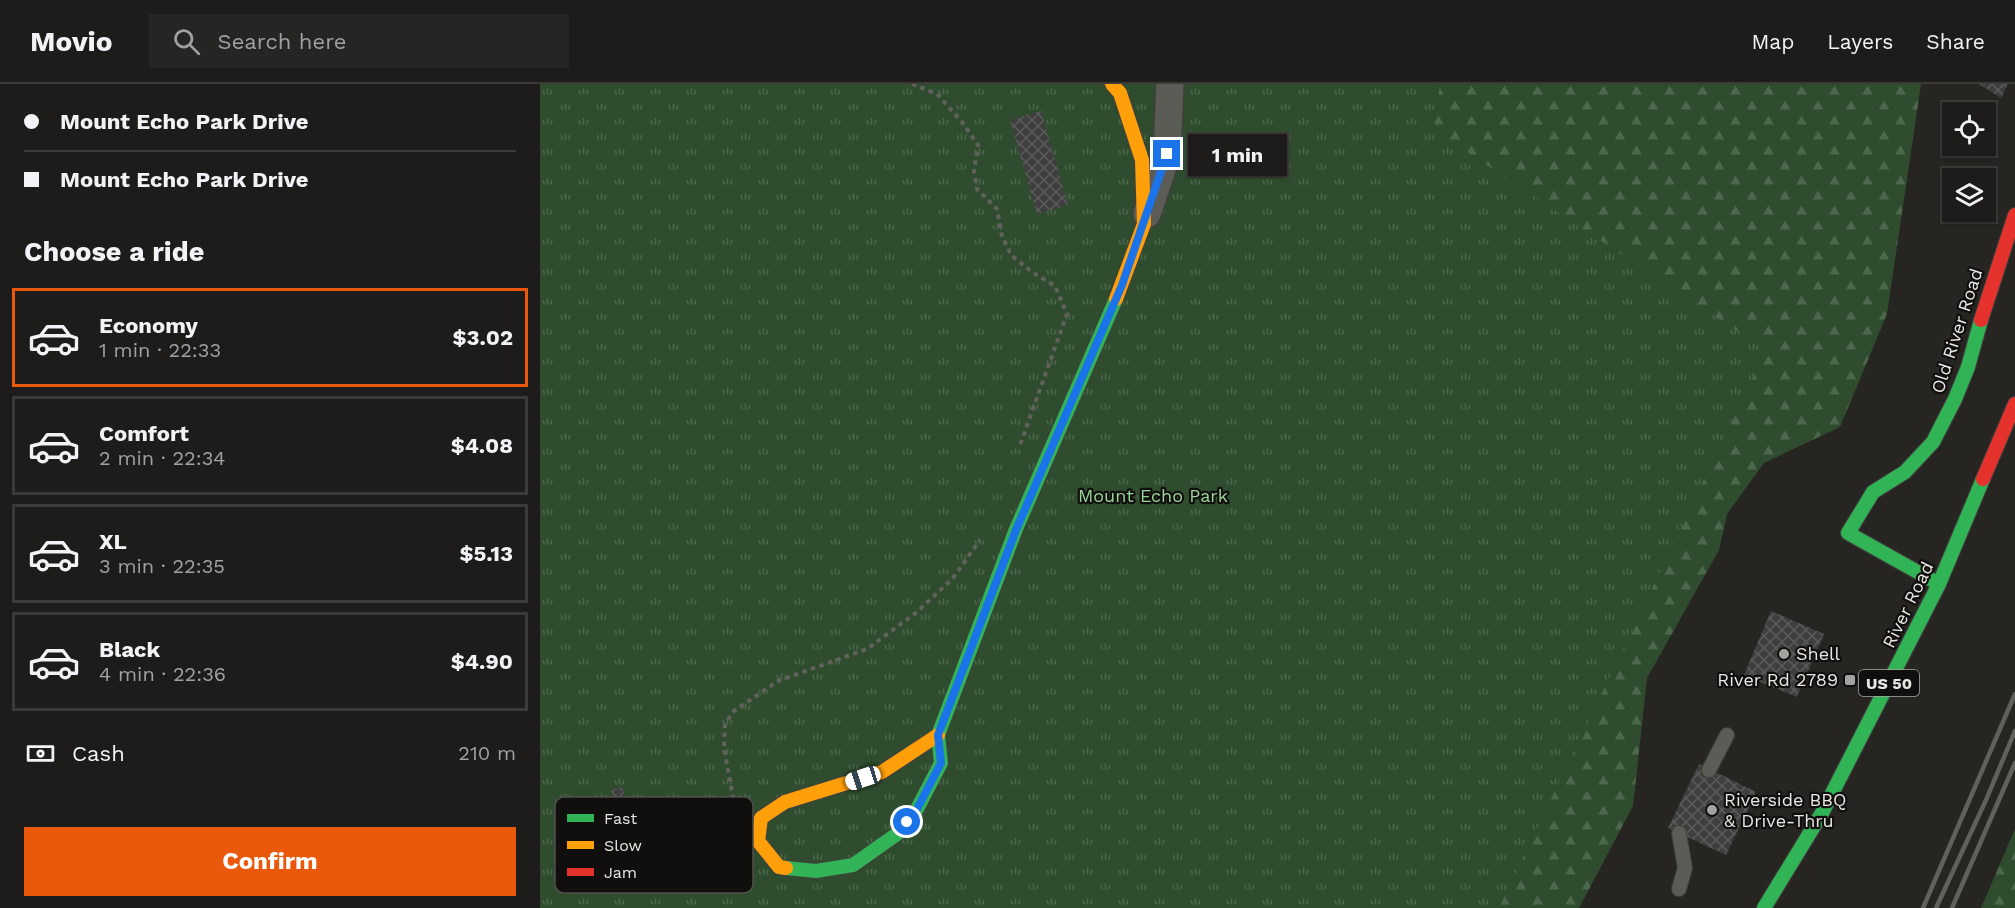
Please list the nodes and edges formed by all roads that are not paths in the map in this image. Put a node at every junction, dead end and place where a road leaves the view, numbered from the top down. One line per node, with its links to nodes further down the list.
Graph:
1 (1112, 84): 4 (street)
2 (1170, 84): 4 (street)
3 (2015, 215): 5 (street, Old River Road)
4 (1144, 224): 9 (street)
5 (1985, 305): 6 (lane); 8 (street, Old River Road)
6 (1993, 318)
7 (2015, 404): 8 (street, River Road / US 50)
8 (1940, 584): 14 (street, River Road / US 50)
9 (938, 735): 9 (street)
10 (1727, 735): 11 (lane)
11 (1709, 770)
12 (1679, 833): 13 (lane)
13 (1679, 889)
14 (1764, 908)

